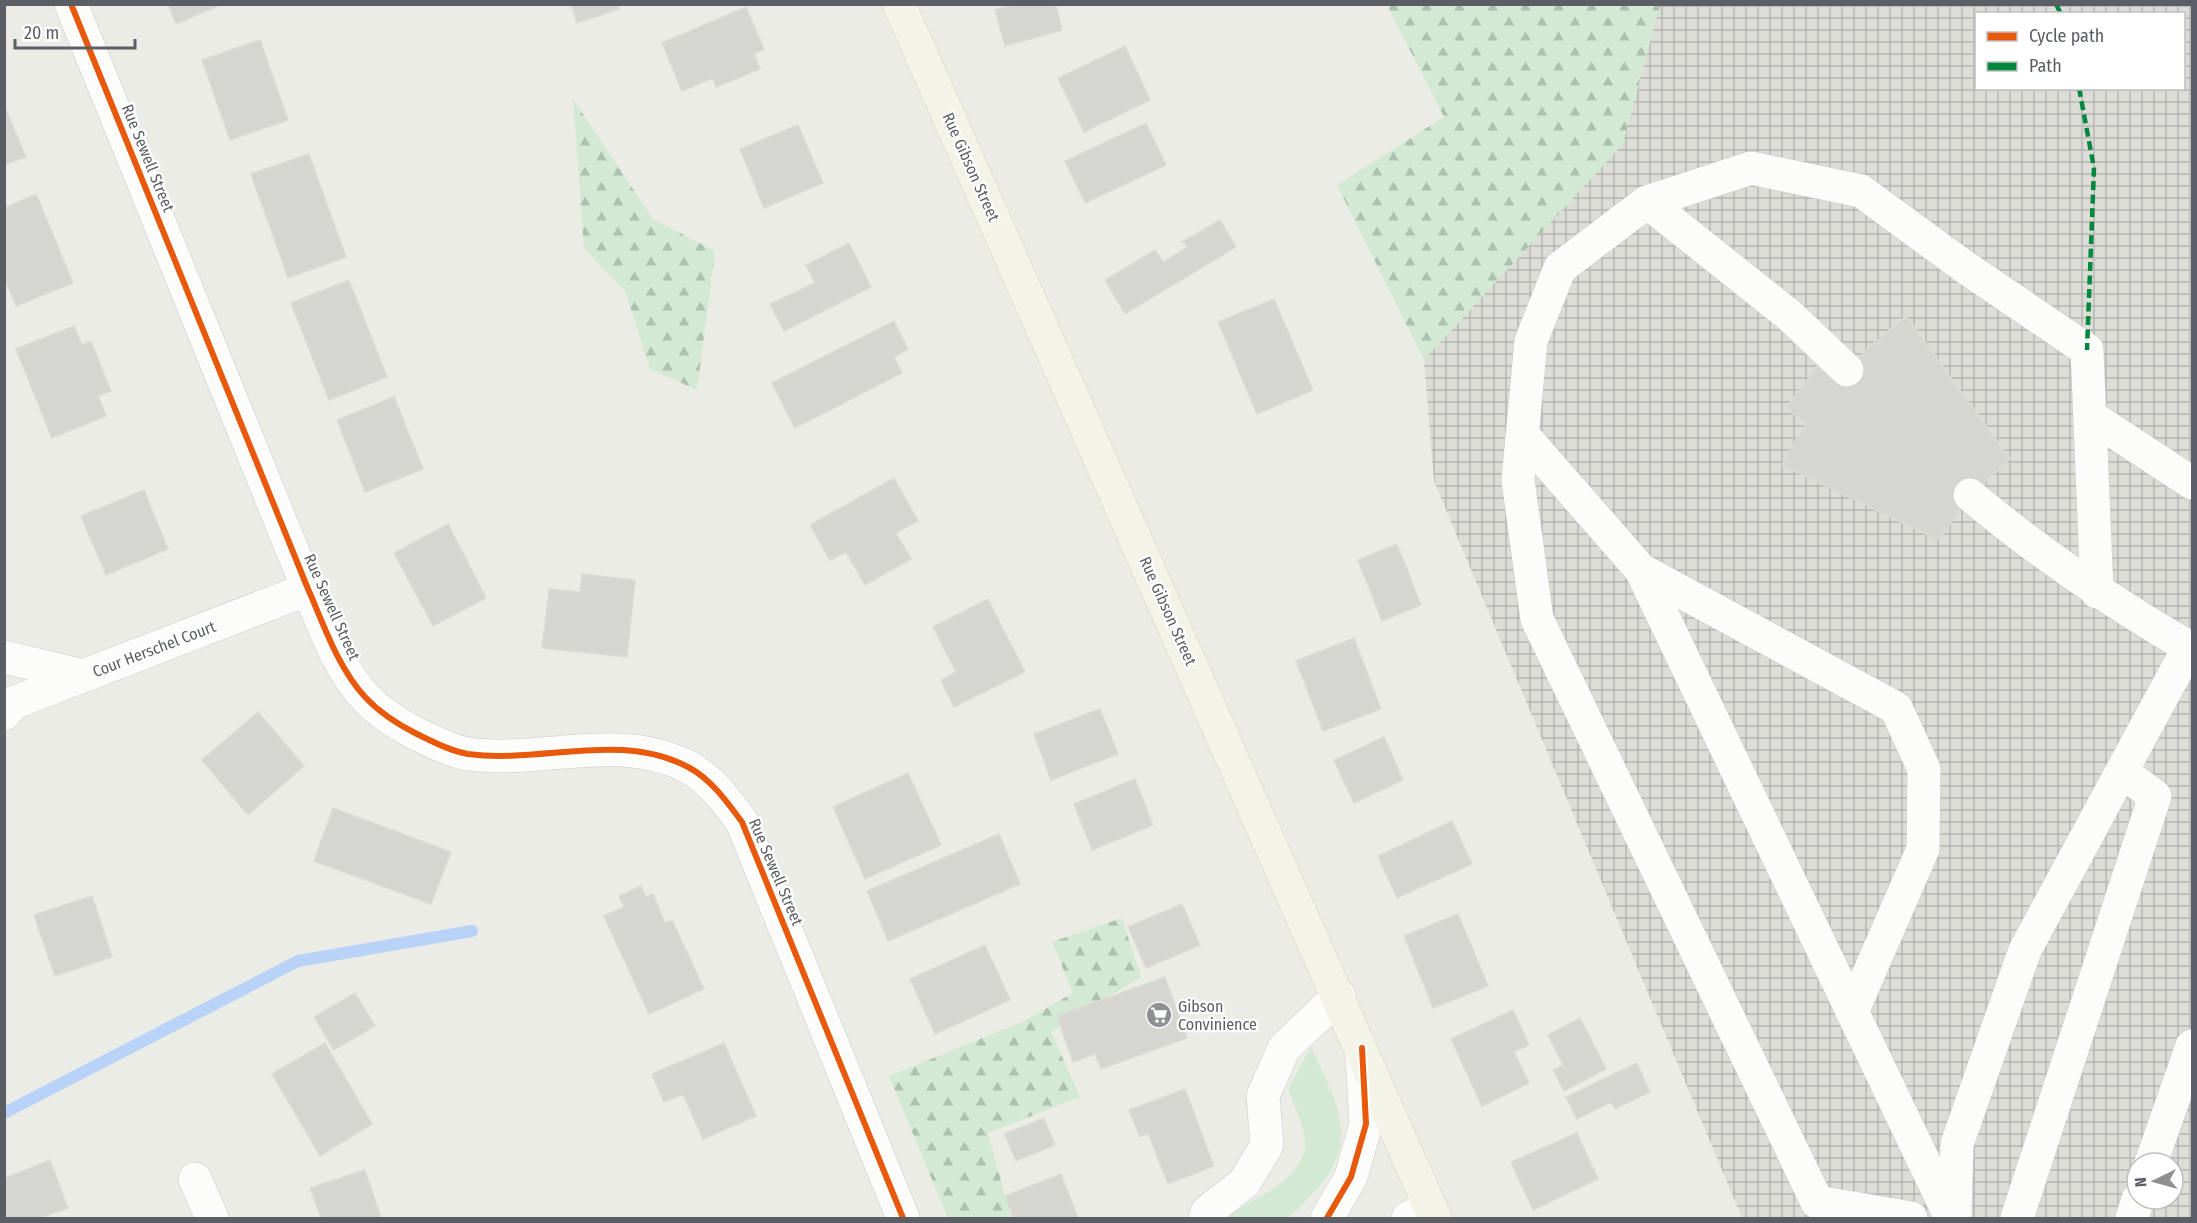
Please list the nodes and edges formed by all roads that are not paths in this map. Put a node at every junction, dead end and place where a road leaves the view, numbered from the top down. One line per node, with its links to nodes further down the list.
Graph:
1 (71, 4): 10 (street, Rue Sewell Street)
2 (899, 4): 17 (main road, Rue Gibson Street)
3 (1647, 202): 4 (street); 5 (street); 6 (street)
4 (1847, 370)
5 (2090, 416): 7 (street); 11 (street)
6 (1523, 435): 9 (street); 28 (street)
7 (2193, 483)
8 (1970, 495): 11 (street)
9 (1641, 570): 18 (street); 18 (street)
10 (308, 589): 14 (street, Cour Herschel Court); 25 (street, Rue Sewell Street)
11 (2097, 592): 12 (street)
12 (2191, 648): 16 (street)
13 (4, 657): 14 (street)
14 (84, 676): 15 (street, Cour Herschel Court)
15 (4, 714)
16 (2121, 772): 29 (street); 30 (street)
17 (1339, 996): 20 (main road, Rue Gibson Street); 26 (street)
18 (1852, 1012): 29 (street)
19 (2193, 1046): 21 (street)
20 (1362, 1048): 23 (main road, Rue Gibson Street); 27 (street)
21 (2155, 1151)
22 (195, 1179): 24 (street)
23 (1425, 1215)
24 (212, 1218)
25 (903, 1218)
26 (1205, 1218)
27 (1327, 1218)
28 (1911, 1218)
29 (1953, 1218)
30 (2017, 1218)

